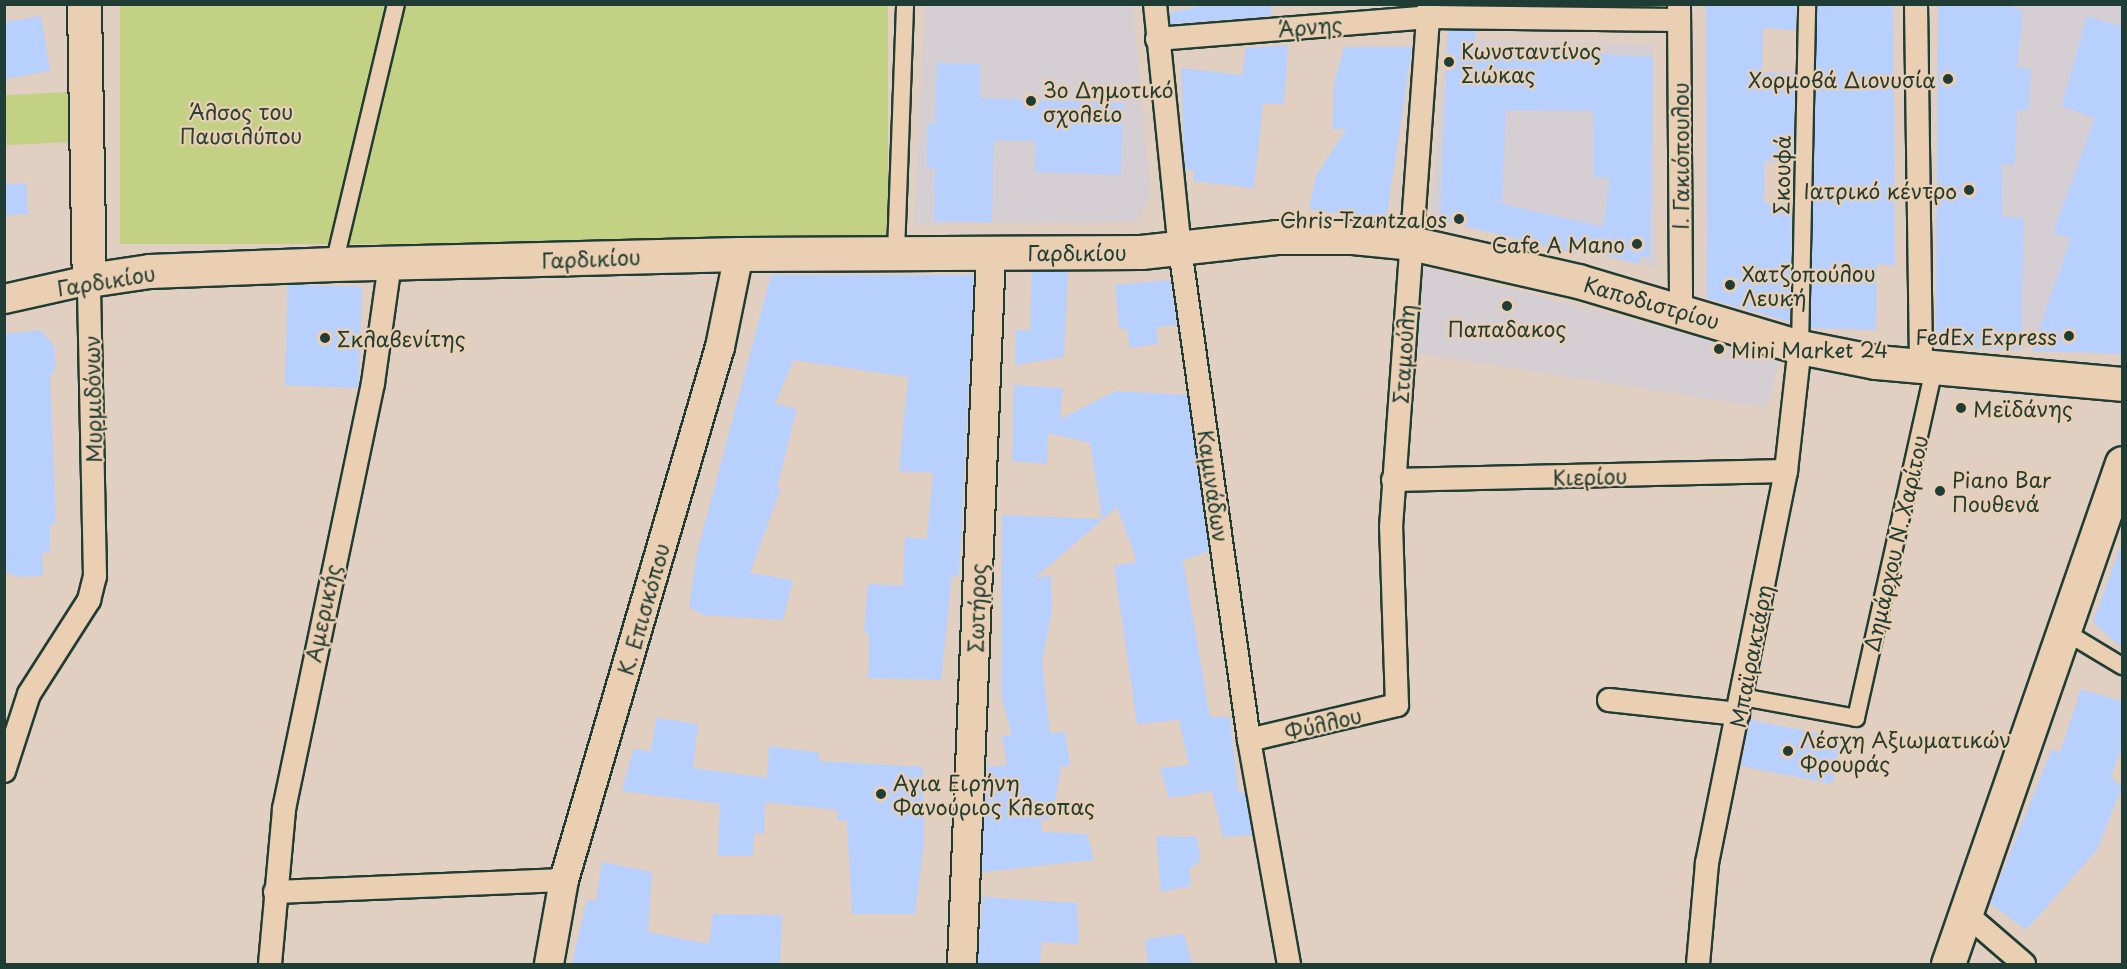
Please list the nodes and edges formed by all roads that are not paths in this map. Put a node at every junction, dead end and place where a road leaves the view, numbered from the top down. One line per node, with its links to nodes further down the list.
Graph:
1 (84, 4): 17 (main road, Μυρμιδόνων)
2 (396, 4): 15 (street)
3 (905, 4): 12 (street)
4 (1155, 4): 9 (street, Καμινάδων)
5 (1807, 4): 20 (street, Σκουφά)
6 (1916, 4): 21 (street, Δημάρχου Ν. Χαρίτου)
7 (1429, 11): 8 (street, Άρνης); 9 (street, Άρνης); 10 (street, Σταμούλη)
8 (1679, 12): 19 (street, Ι. Γακιόπουλου)
9 (1157, 39): 11 (street, Καμινάδων)
10 (1411, 243): 11 (main road, Καποδιστρίου); 19 (main road, Καποδιστρίου); 25 (street, Σταμούλη)
11 (1180, 249): 13 (main road, Γαρδικίου); 31 (street, Καμινάδων)
12 (896, 252): 13 (main road, Γαρδικίου); 14 (main road, Γαρδικίου)
13 (991, 252): 38 (street, Σωτήρος)
14 (739, 254): 16 (main road, Γαρδικίου); 33 (street, Κ. Επισκόπου)
15 (334, 264): 16 (main road, Γαρδικίου); 17 (main road, Γαρδικίου)
16 (390, 264): 34 (street, Αμερικής)
17 (89, 280): 18 (street, Γαρδικίου); 32 (street, Μυρμιδόνων)
18 (4, 299)
19 (1681, 308): 20 (main road, Καποδιστρίου)
20 (1800, 346): 21 (main road, Καποδιστρίου); 24 (street, Μπαϊρακτάρη)
21 (1928, 369): 22 (main road, Καποδιστρίου); 30 (street, Δημάρχου Ν. Χαρίτου)
22 (2122, 384)
23 (2122, 463): 26 (main road)
24 (1786, 471): 25 (street, Κιερίου); 30 (street, Μπαϊρακτάρη)
25 (1394, 480): 29 (street, Σταμούλη)
26 (2064, 631): 27 (street); 35 (main road)
27 (2122, 666)
28 (1609, 700): 30 (street)
29 (1397, 705): 31 (street, Φύλλου)
30 (1740, 705): 40 (street, Μπαϊρακτάρη)
31 (1249, 740): 39 (street, Καμινάδων)
32 (4, 771)
33 (564, 880): 34 (street); 37 (street, Κ. Επισκόπου)
34 (275, 892): 36 (street, Αμερικής)
35 (1965, 913): 41 (main road); 42 (street)
36 (270, 964)
37 (549, 964)
38 (962, 964)
39 (1289, 964)
40 (1698, 964)
41 (1948, 964)
42 (2024, 964)

